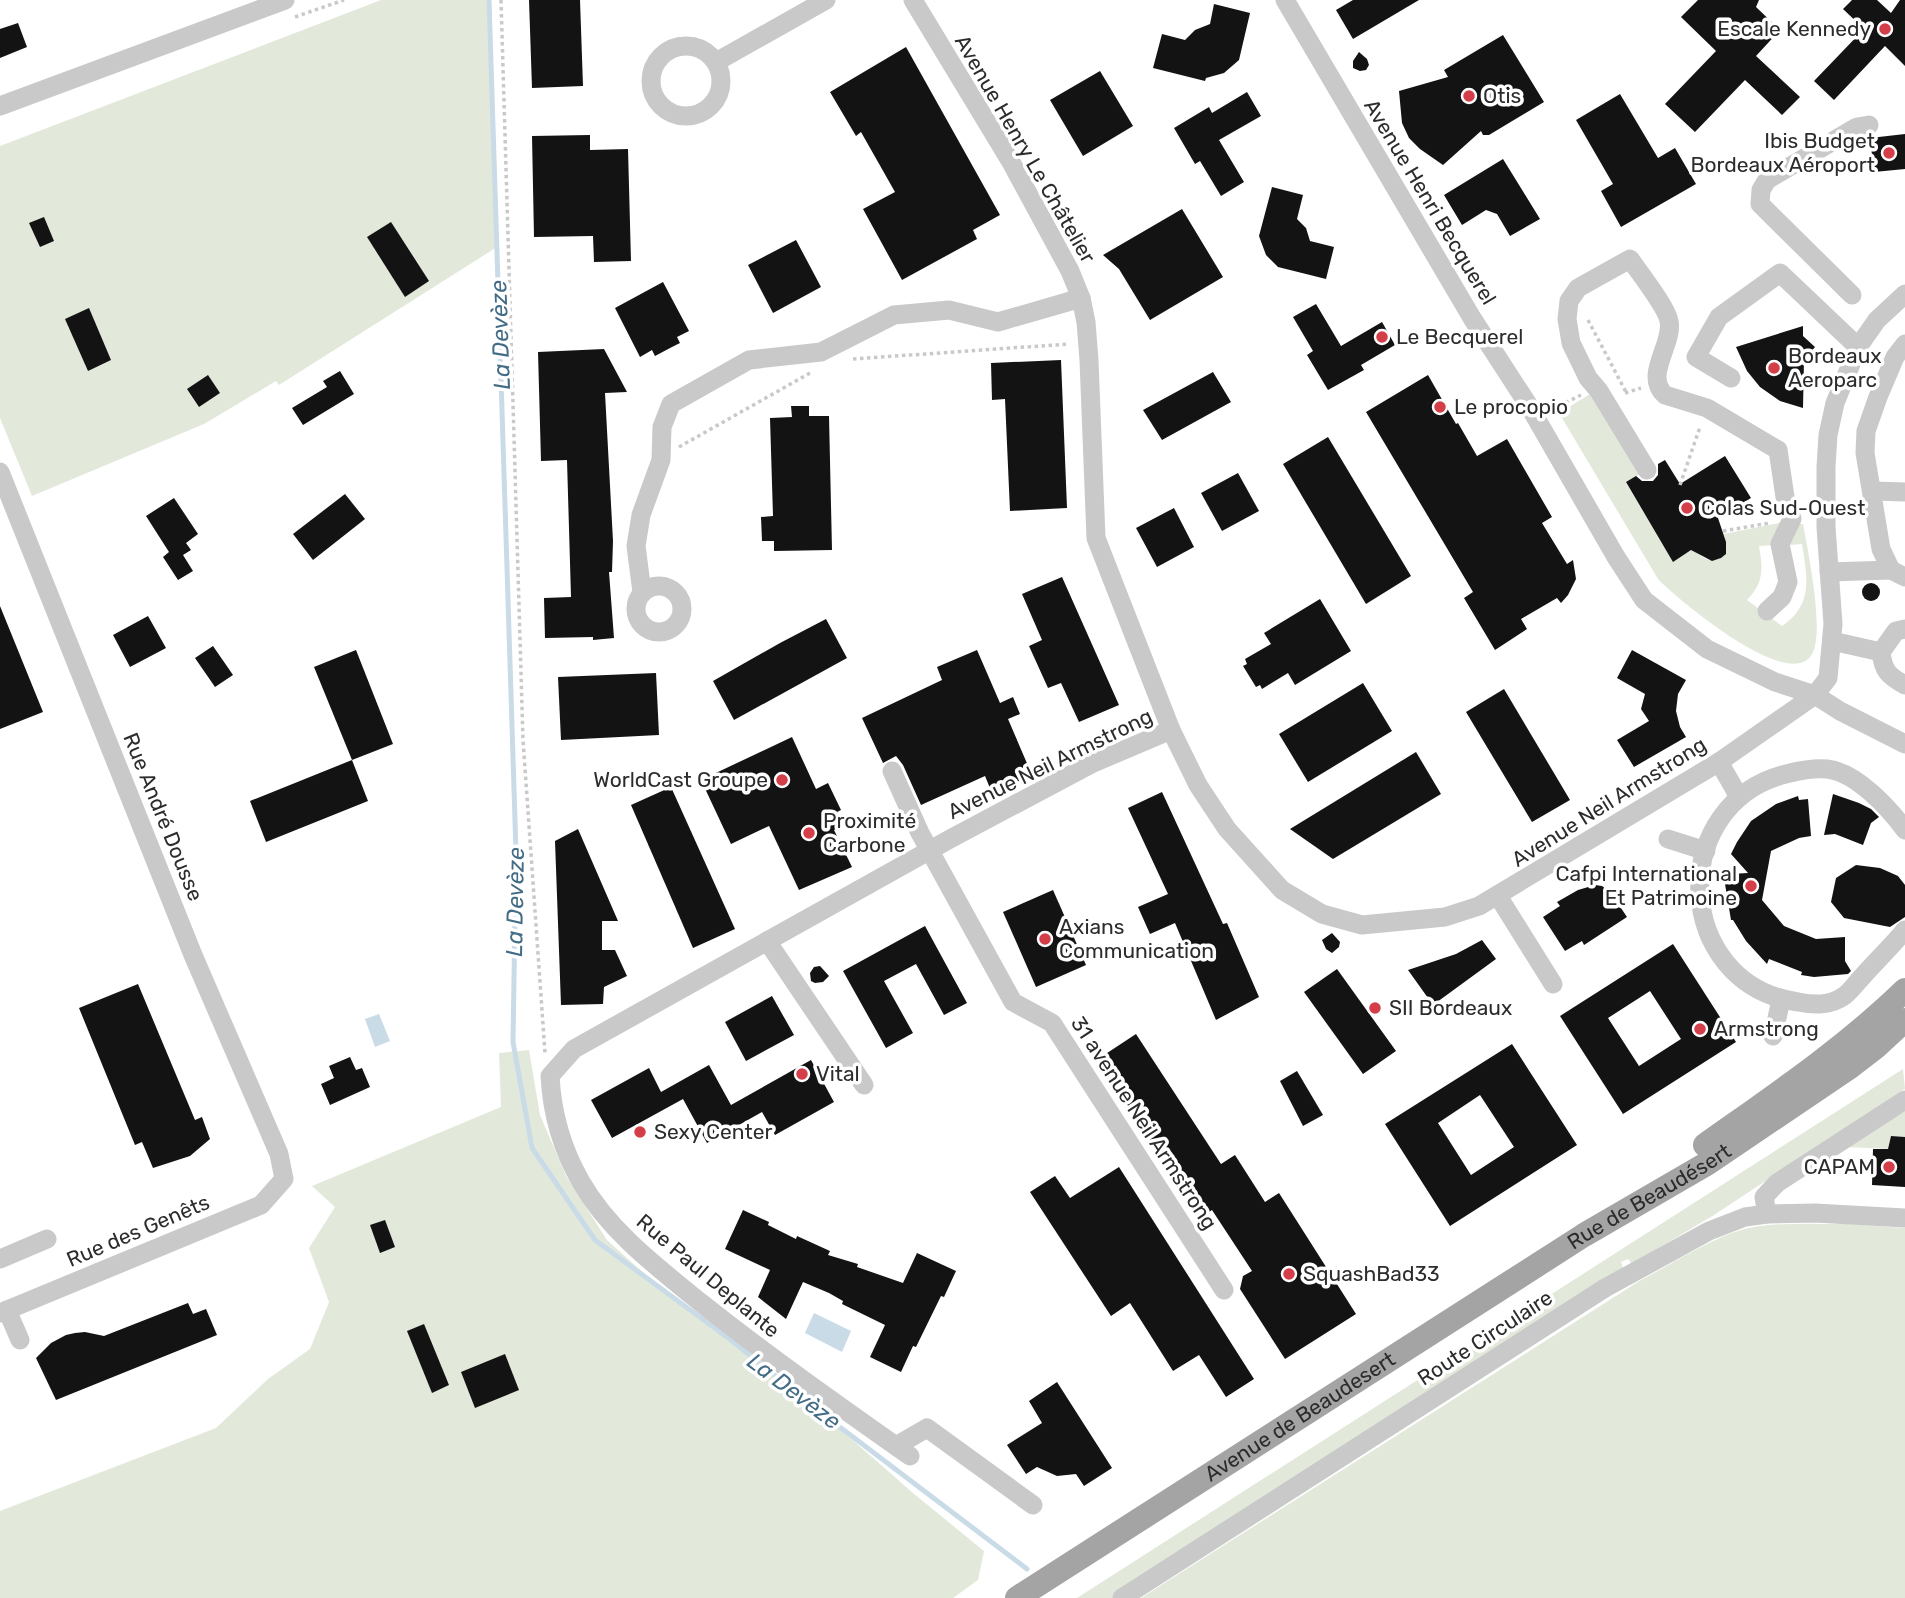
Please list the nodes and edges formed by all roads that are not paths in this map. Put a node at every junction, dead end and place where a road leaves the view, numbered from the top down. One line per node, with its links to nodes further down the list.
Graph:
1 (285, 0): 6 (street)
2 (825, 0): 5 (street)
3 (913, 0): 10 (street, Avenue Henry Le Châtelier)
4 (1284, 0): 29 (street, Avenue Henri Becquerel)
5 (716, 62)
6 (0, 106)
7 (1869, 125): 9 (street)
8 (1905, 294): 12 (street)
9 (1852, 295)
10 (1081, 298): 23 (street); 30 (street, Avenue Henry Le Châtelier)
11 (1905, 344): 16 (street)
12 (1858, 347): 13 (street); 19 (street)
13 (1731, 378)
14 (1647, 470): 20 (street)
15 (0, 472): 18 (street, Rue André Dousse)
16 (1873, 491): 17 (street); 22 (street)
17 (1905, 492)
18 (7, 507): 50 (street, Rue André Dousse)
19 (1826, 514): 20 (street); 21 (street)
20 (1792, 519): 24 (street)
21 (1829, 572): 22 (street); 26 (street)
22 (1898, 573)
23 (642, 592)
24 (1767, 611)
25 (1905, 629): 27 (street)
26 (1832, 641): 27 (street); 29 (street)
27 (1881, 652): 28 (street)
28 (1905, 685)
29 (1815, 695): 31 (street, Avenue Henri Becquerel); 32 (street, Avenue Neil Armstrong)
30 (1171, 730): 37 (street, Avenue Neil Armstrong); 39 (street, Avenue Neil Armstrong)
31 (1905, 744)
32 (1718, 762): 34 (street); 39 (street, Avenue Neil Armstrong)
33 (892, 771): 37 (street, 31 avenue Neil Armstrong)
34 (1739, 797): 35 (street); 38 (street)
35 (1905, 830)
36 (1668, 839): 38 (street)
37 (930, 850): 41 (street, Avenue Neil Armstrong); 56 (street, 31 avenue Neil Armstrong)
38 (1706, 851): 44 (street)
39 (1497, 896): 42 (street)
40 (1905, 930): 44 (street)
41 (767, 941): 47 (street, Avenue Neil Armstrong); 48 (street)
42 (1553, 984)
43 (1905, 990): 53 (main road, Rue de Beaudésert)
44 (1781, 1000): 46 (street)
45 (1904, 1021): 53 (main road, Rue de Beaudésert)
46 (1773, 1036)
47 (550, 1076): 59 (street, Rue Paul Deplante)
48 (864, 1085)
49 (1905, 1100): 51 (street)
50 (284, 1179): 57 (street, Rue des Genêts)
51 (1767, 1214): 52 (street, Route Circulaire); 61 (street, Route Circulaire)
52 (1905, 1218)
53 (1584, 1235): 60 (main road, Avenue de Beaudesert)
54 (47, 1239): 55 (street)
55 (0, 1259)
56 (1224, 1290)
57 (4, 1311): 58 (street)
58 (20, 1340)
59 (1033, 1505)
60 (1017, 1598)
61 (1122, 1598)

